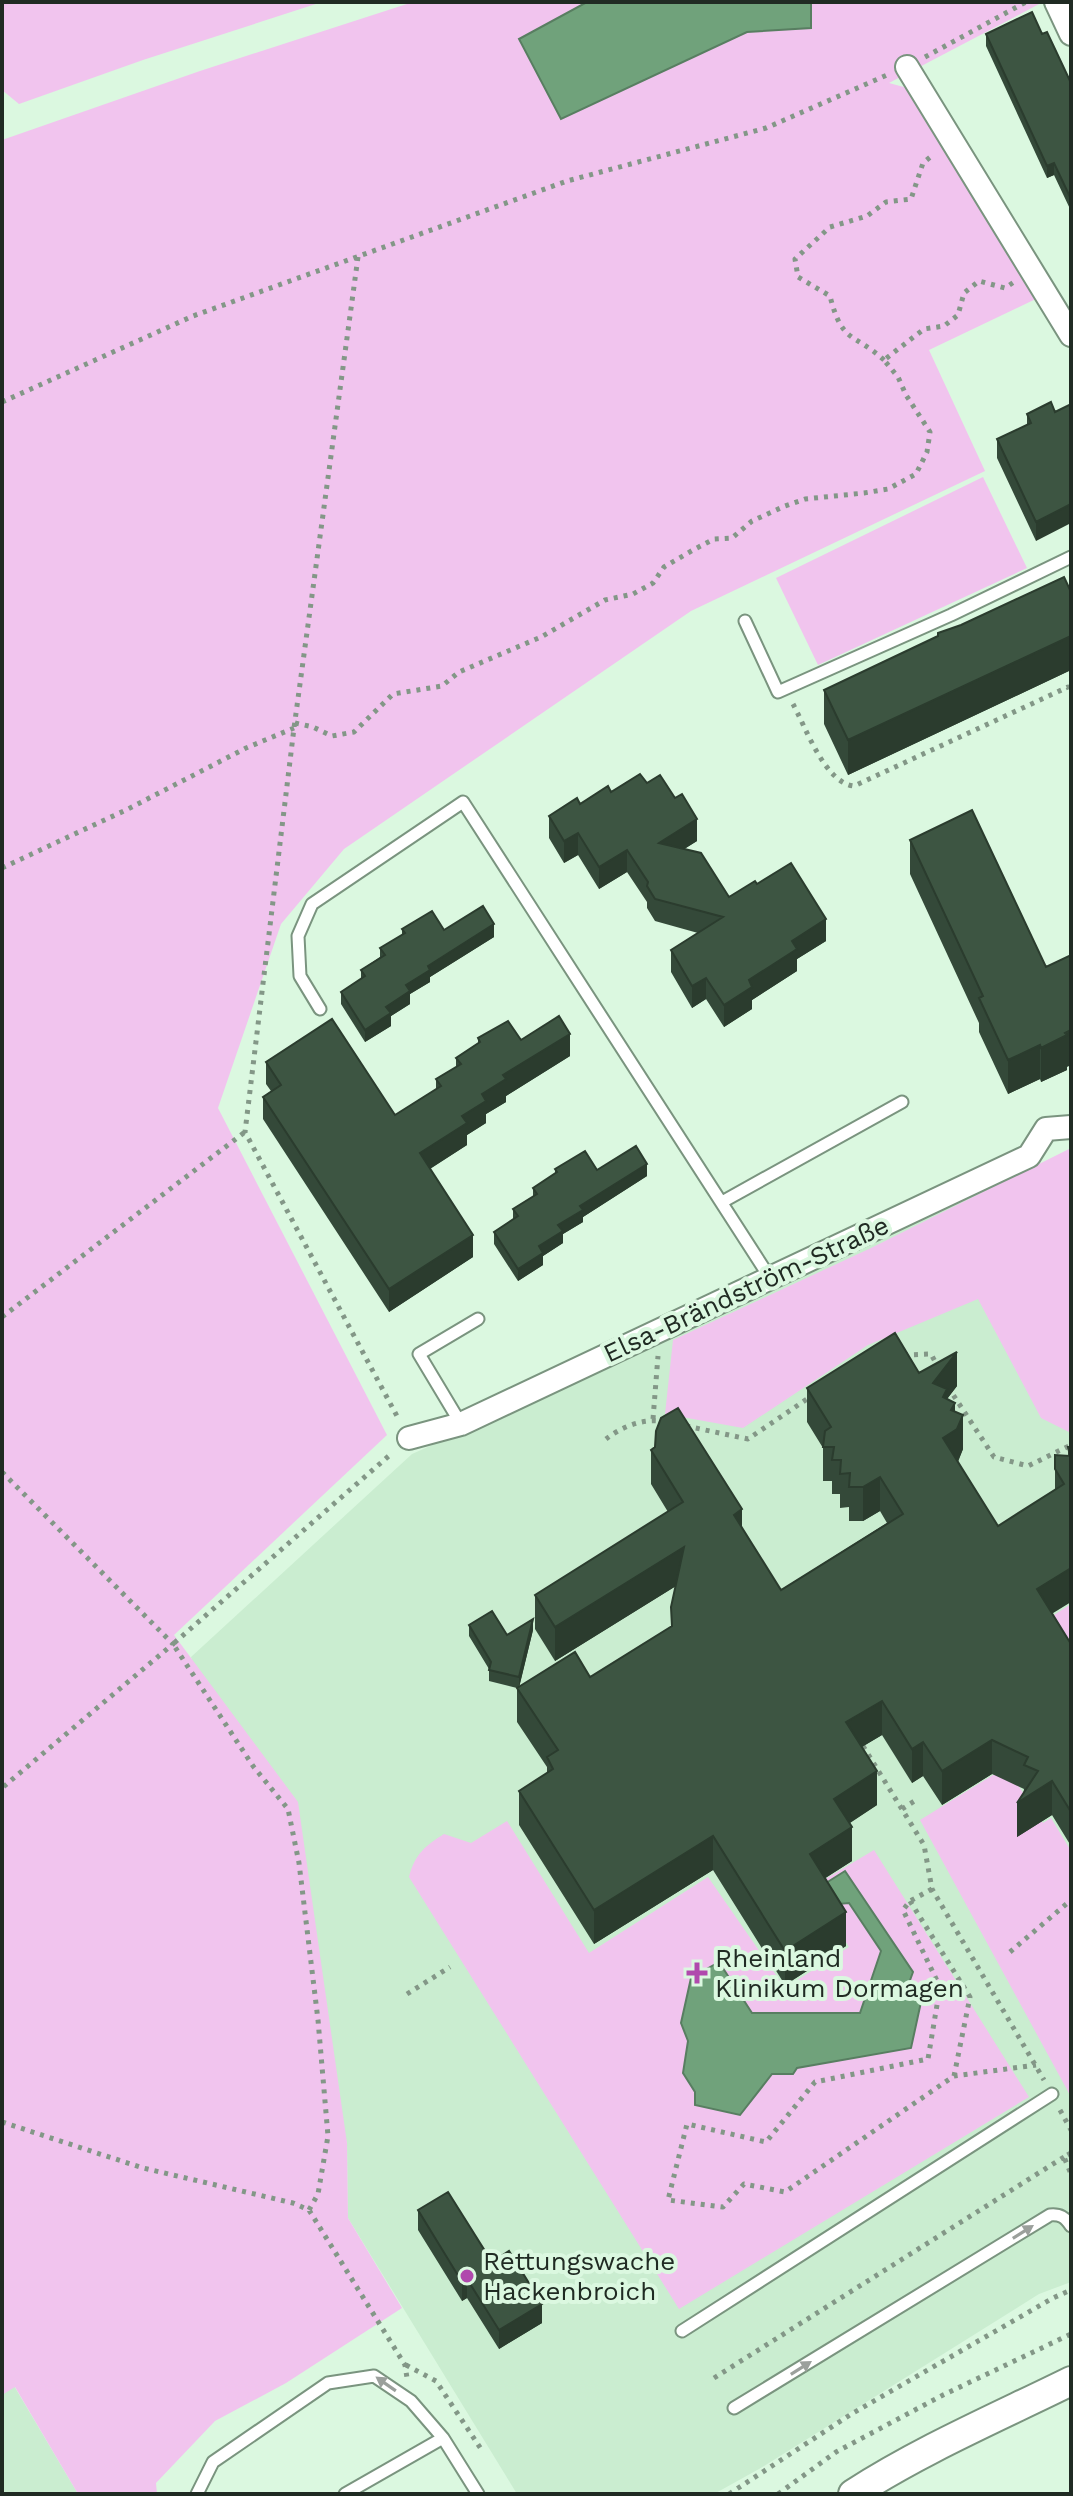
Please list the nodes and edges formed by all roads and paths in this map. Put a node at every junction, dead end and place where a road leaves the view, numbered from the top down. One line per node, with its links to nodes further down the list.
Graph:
1 (1026, 2): 4 (path)
2 (1056, 2): 3 (street)
3 (1071, 34)
4 (907, 67): 5 (street); 6 (path)
5 (953, 141): 7 (street); 9 (path)
6 (358, 257): 10 (path); 16 (path)
7 (1032, 271): 8 (street); 9 (path)
8 (1071, 335)
9 (884, 360): 16 (path)
10 (2, 402)
11 (1071, 557): 14 (lane)
12 (745, 621): 14 (lane)
13 (1069, 686): 14 (path); 15 (path)
14 (785, 689)
15 (1071, 694)
16 (295, 725): 17 (path); 21 (path)
17 (2, 868)
18 (320, 1009): 22 (lane)
19 (902, 1102): 22 (lane)
20 (1071, 1127): 23 (street, Elsa-Brändström-Straße)
21 (245, 1132): 24 (path); 33 (path)
22 (722, 1202): 23 (lane)
23 (770, 1278): 26 (street, Elsa-Brändström-Straße)
24 (2, 1317)
25 (478, 1319): 31 (lane)
26 (659, 1331): 29 (path); 31 (street, Elsa-Brändström-Straße)
27 (902, 1355): 35 (path)
28 (811, 1397): 32 (path)
29 (653, 1419): 30 (path); 34 (path)
30 (667, 1422)
31 (461, 1424): 33 (street, Elsa-Brändström-Straße)
32 (680, 1425)
33 (409, 1438): 37 (path)
34 (606, 1439)
35 (1071, 1445)
36 (2, 1472): 37 (path)
37 (173, 1644): 39 (path); 56 (path)
38 (863, 1746): 41 (path)
39 (2, 1788)
40 (916, 1800): 41 (path)
41 (902, 1809): 42 (path)
42 (932, 1889): 44 (path); 48 (path)
43 (1071, 1900): 45 (path)
44 (910, 1901): 49 (path); 49 (path)
45 (1010, 1952)
46 (450, 1967): 47 (path)
47 (407, 1994)
48 (1036, 2065): 49 (path); 50 (path)
49 (954, 2076)
50 (1052, 2094): 52 (path); 59 (lane)
51 (2, 2122): 56 (path)
52 (1071, 2130)
53 (1071, 2153): 54 (path)
54 (1064, 2157): 55 (path); 62 (path)
55 (1071, 2174)
56 (309, 2210): 61 (path)
57 (1071, 2226): 65 (lane, one-way to 57)
58 (1071, 2290): 71 (path)
59 (682, 2331)
60 (1071, 2334): 72 (path)
61 (405, 2365): 64 (path); 67 (path)
62 (714, 2378)
63 (1071, 2381): 73 (street)
64 (411, 2401): 66 (lane); 68 (lane, one-way to 68)
65 (734, 2408)
66 (443, 2438): 69 (lane); 70 (lane)
67 (483, 2452)
68 (197, 2494)
69 (345, 2494)
70 (478, 2494)
71 (729, 2494)
72 (778, 2494)
73 (853, 2494)

